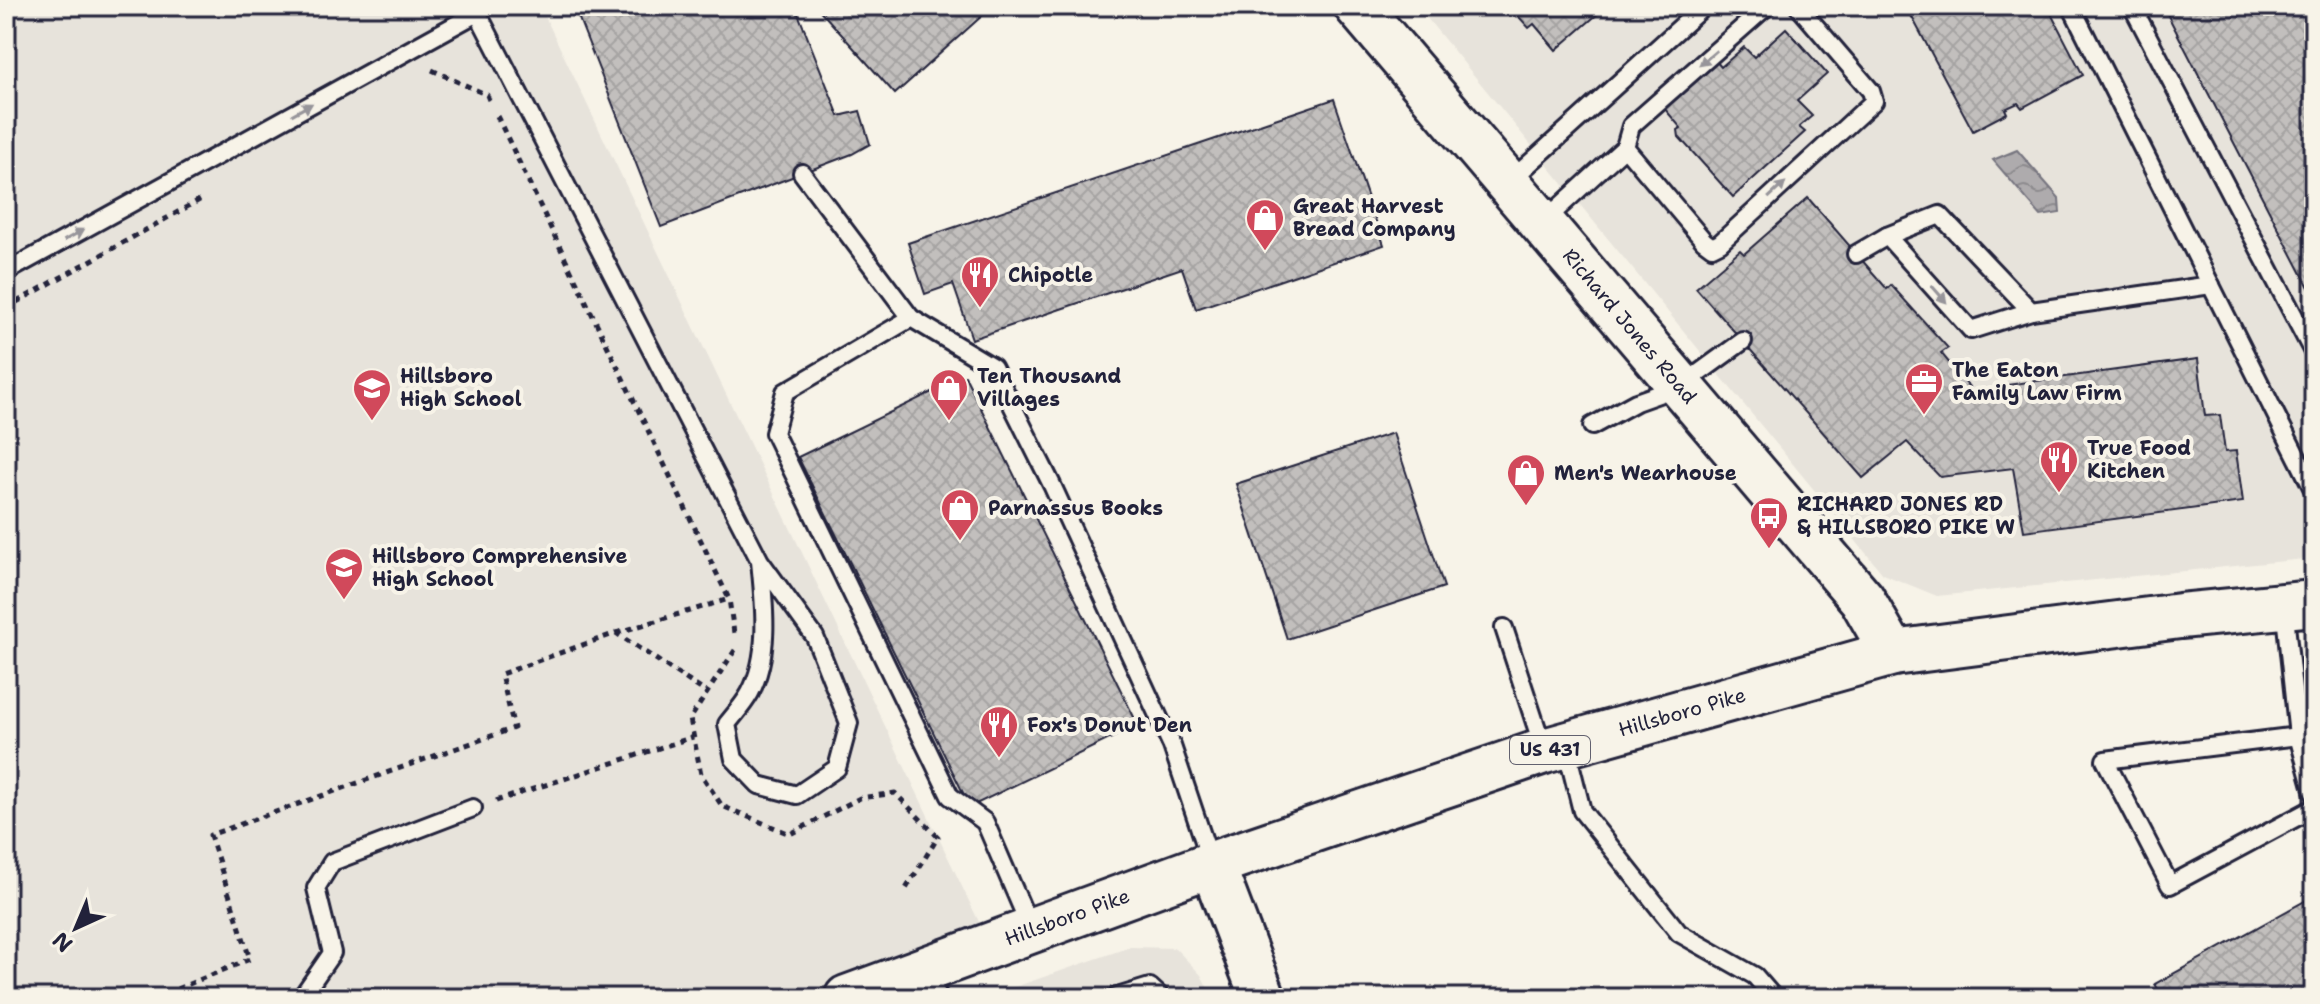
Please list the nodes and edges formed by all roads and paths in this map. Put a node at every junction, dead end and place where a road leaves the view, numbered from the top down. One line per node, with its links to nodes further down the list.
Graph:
1 (1357, 6): 11 (main road, Richard Jones Road)
2 (1704, 6): 11 (lane)
3 (1767, 6): 9 (lane, one-way to 9)
4 (1798, 6): 9 (lane, one-way to 4)
5 (2071, 6): 17 (lane)
6 (2132, 6): 22 (lane)
7 (475, 9): 16 (lane, one-way to 7); 26 (lane)
8 (420, 77): 27 (path)
9 (1625, 147): 13 (lane)
10 (802, 173): 20 (lane)
11 (1508, 182): 13 (main road, Richard Jones Road)
12 (213, 193): 18 (path)
13 (1541, 223): 23 (main road, Richard Jones Road)
14 (1887, 236): 15 (lane); 19 (lane, one-way to 19); 19 (lane)
15 (1856, 254)
16 (6, 272)
17 (2211, 285): 19 (lane); 25 (lane)
18 (6, 308)
19 (2031, 311)
20 (911, 318): 41 (lane); 43 (lane)
21 (1743, 341): 23 (lane)
22 (2314, 354)
23 (1681, 386): 24 (lane); 33 (main road, Richard Jones Road)
24 (1592, 426)
25 (2314, 491)
26 (760, 561): 26 (lane)
27 (729, 599): 30 (path); 31 (path)
28 (2299, 604): 33 (main road, Hillsboro Pike / US 431); 35 (lane)
29 (1504, 628): 37 (lane)
30 (616, 633): 34 (path); 45 (path)
31 (735, 635)
32 (737, 647): 34 (path)
33 (1893, 653): 37 (main road, Hillsboro Pike / US 431)
34 (707, 693): 36 (path)
35 (2306, 734): 38 (lane); 40 (lane)
36 (693, 737): 39 (path); 42 (path)
37 (1555, 748): 41 (main road, Hillsboro Pike / US 431); 51 (lane)
38 (2314, 793)
39 (473, 808): 46 (lane)
40 (2314, 808)
41 (1212, 864): 43 (main road, Hillsboro Pike / US 431); 50 (main road)
42 (904, 892)
43 (1031, 930): 44 (main road, Hillsboro Pike / US 431)
44 (931, 984): 47 (main road, Hillsboro Pike / US 431)
45 (155, 998)
46 (301, 998)
47 (847, 998)
48 (1114, 998): 49 (lane)
49 (1162, 998)
50 (1263, 998)
51 (1774, 998)

